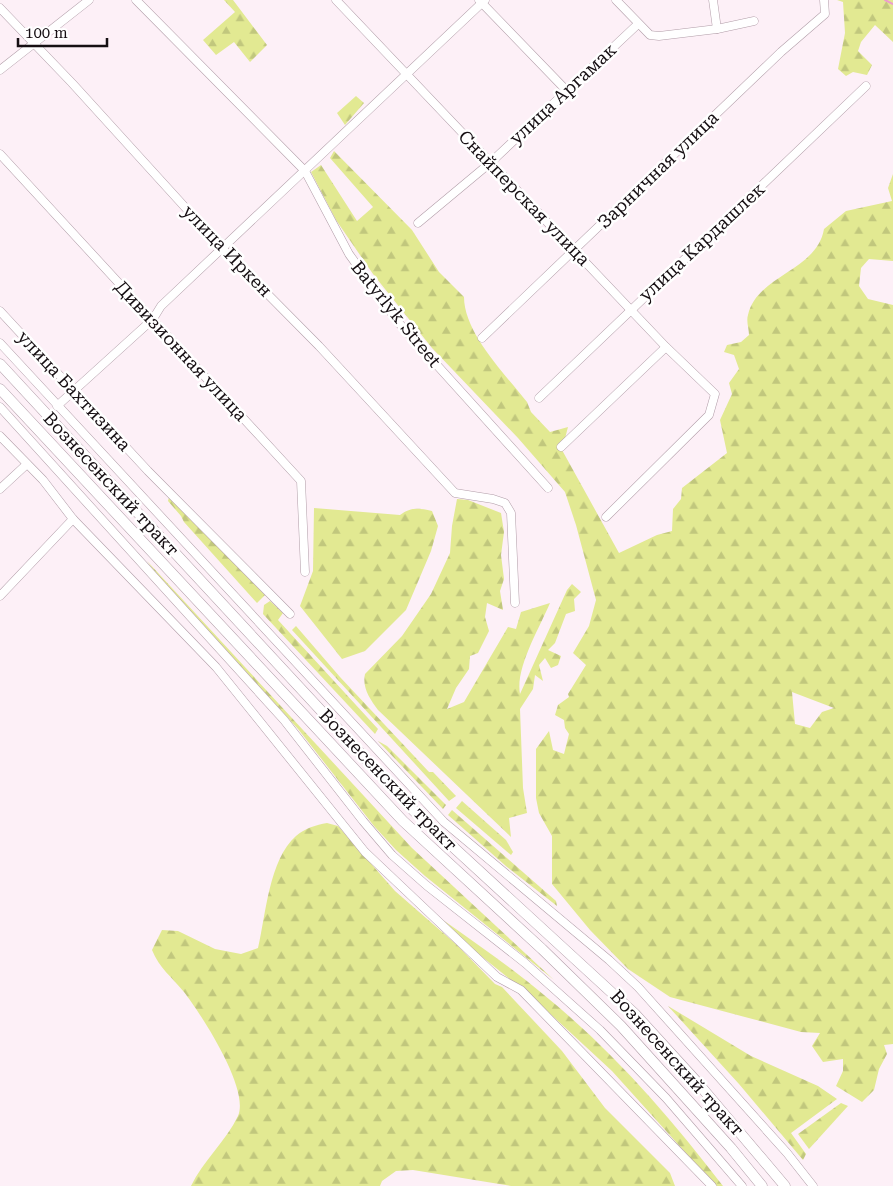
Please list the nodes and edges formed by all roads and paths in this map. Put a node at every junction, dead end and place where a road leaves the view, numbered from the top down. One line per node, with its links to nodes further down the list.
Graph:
1 (89, 0): 12 (street)
2 (136, 0): 19 (street, Batyrlyk Street)
3 (336, 0): 14 (street, Снайперская улица)
4 (616, 0): 10 (street)
5 (713, 0): 11 (street)
6 (824, 0): 22 (street, Зарничная улица)
7 (482, 1): 14 (street); 16 (street)
8 (0, 8): 12 (street, улица Иркен)
9 (754, 21): 11 (street)
10 (638, 24): 11 (street); 16 (street, улица Аргамак)
11 (717, 29)
12 (33, 44): 13 (street); 21 (street, улица Иркен)
13 (0, 70)
14 (404, 74): 18 (street, Снайперская улица); 19 (street)
15 (866, 86): 23 (street, улица Кардашлек)
16 (566, 90): 18 (street, улица Аргамак)
17 (0, 154): 25 (street, Дивизионная улица)
18 (490, 163): 20 (street, улица Аргамак); 22 (street, Снайперская улица)
19 (305, 171): 21 (street); 38 (street, Batyrlyk Street)
20 (418, 223)
21 (223, 248): 25 (street); 44 (street, улица Иркен)
22 (575, 250): 23 (street, Снайперская улица); 26 (street, Зарничная улица)
23 (631, 309): 28 (street, Снайперская улица); 32 (street, улица Кардашлек)
24 (0, 311): 31 (street, улица Бахтизина)
25 (153, 318): 31 (street); 42 (street, Дивизионная улица)
26 (482, 338)
27 (0, 343): 33 (street)
28 (666, 347): 36 (street); 40 (street, Снайперская улица)
29 (0, 364): 49 (main road, Вознесенский тракт)
30 (0, 389): 48 (main road, Вознесенский тракт)
31 (73, 389): 33 (street); 45 (street, улица Бахтизина)
32 (539, 398)
33 (57, 406): 50 (street)
34 (0, 407): 47 (street)
35 (0, 436): 37 (street)
36 (561, 447)
37 (27, 464): 39 (street); 41 (street)
38 (548, 488)
39 (0, 489)
40 (606, 517)
41 (73, 519): 43 (street); 46 (street)
42 (305, 572)
43 (0, 596)
44 (515, 603)
45 (290, 614)
46 (712, 1186)
47 (742, 1186)
48 (762, 1186)
49 (785, 1186)
50 (813, 1186)

